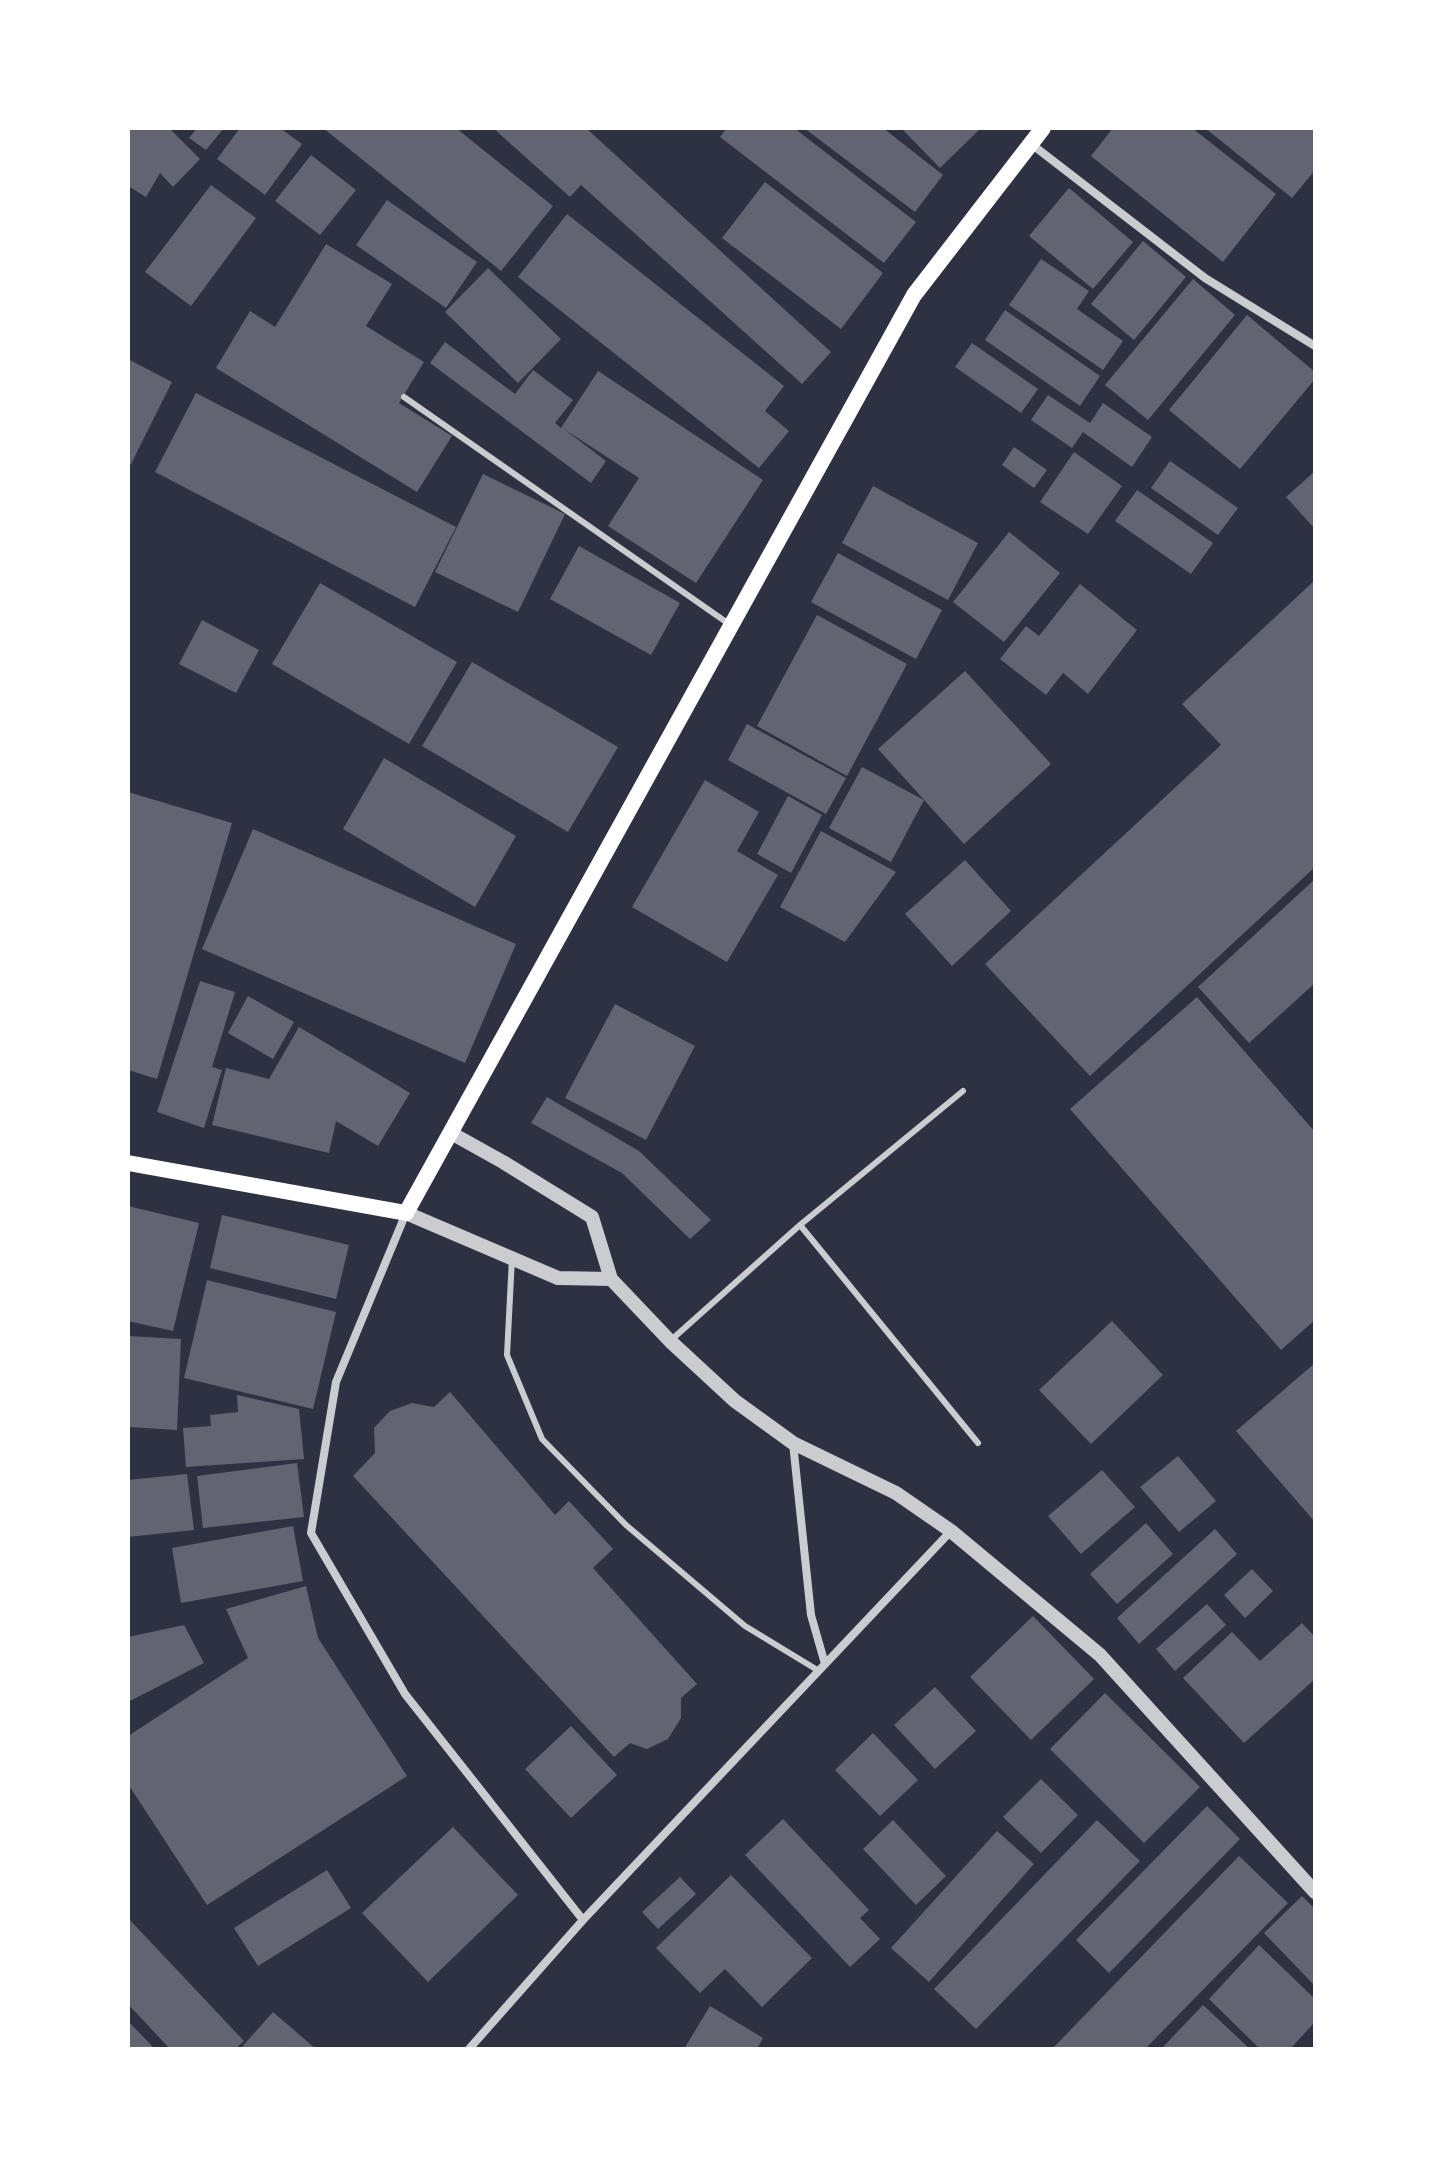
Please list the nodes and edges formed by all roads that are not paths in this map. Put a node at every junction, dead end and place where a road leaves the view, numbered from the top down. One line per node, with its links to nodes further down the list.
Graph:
1 (1043, 128): 2 (main road)
2 (1030, 143): 3 (street); 5 (main road)
3 (1315, 346)
4 (404, 397): 5 (lane)
5 (732, 626): 7 (main road)
6 (963, 1091): 10 (lane)
7 (451, 1133): 9 (main road); 12 (street)
8 (128, 1163): 9 (main road)
9 (406, 1213): 11 (street); 19 (street)
10 (800, 1225): 13 (lane); 15 (lane)
11 (512, 1258): 12 (street); 17 (lane)
12 (611, 1279): 13 (street)
13 (670, 1341): 14 (street)
14 (793, 1443): 16 (street); 17 (street)
15 (978, 1443)
16 (951, 1531): 17 (street); 18 (street)
17 (822, 1667): 19 (street)
18 (1315, 1892)
19 (583, 1920): 20 (street)
20 (469, 2049)

